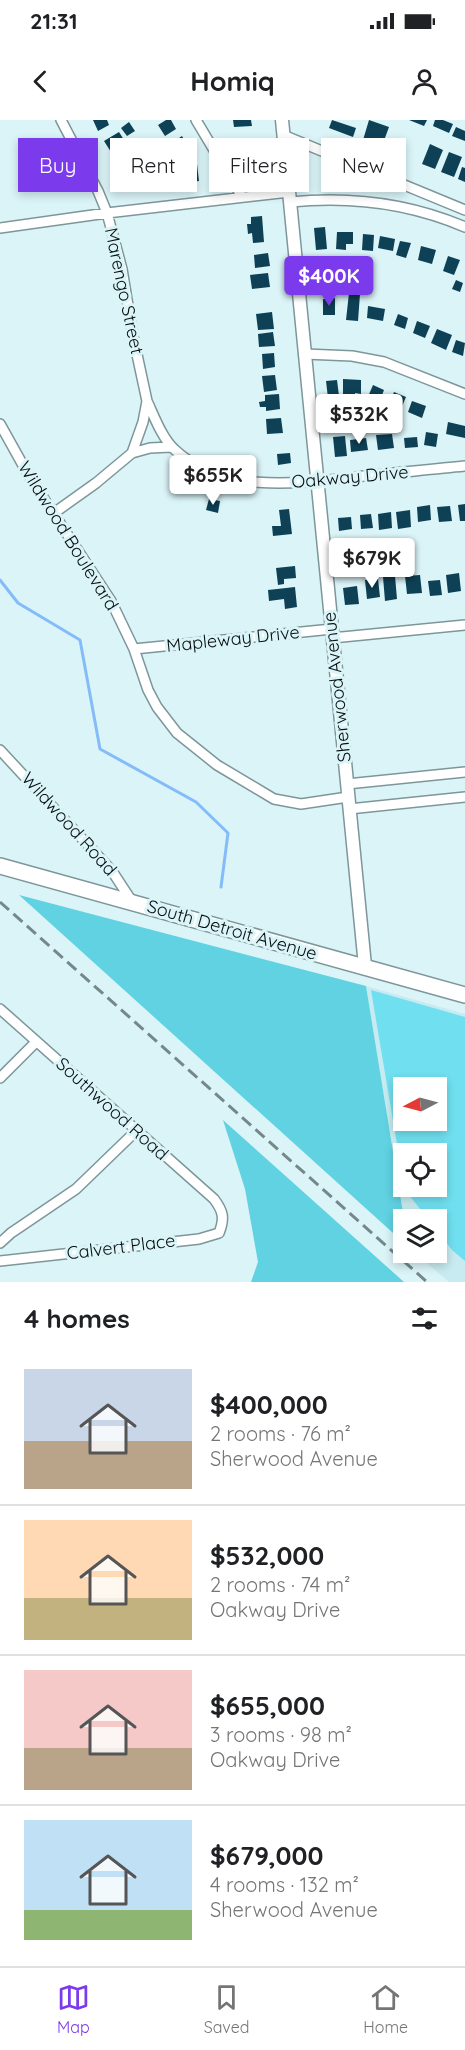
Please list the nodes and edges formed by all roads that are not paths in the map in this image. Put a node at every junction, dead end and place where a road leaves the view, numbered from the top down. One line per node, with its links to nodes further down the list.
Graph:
1 (61, 120): 8 (street, Marengo Street)
2 (196, 120): 5 (street)
3 (282, 120): 4 (street, Sherwood Avenue)
4 (283, 135): 6 (street, Sherwood Avenue); 7 (street)
5 (242, 197): 6 (street); 8 (street)
6 (289, 197): 9 (street); 11 (street, Sherwood Avenue)
7 (465, 210)
8 (106, 213): 10 (street); 13 (street, Marengo Street)
9 (465, 227)
10 (0, 228)
11 (305, 354): 12 (street); 18 (street, Sherwood Avenue)
12 (465, 394)
13 (147, 401): 15 (street, Marengo Street); 16 (street, Marengo Street)
14 (0, 424): 19 (street, Wildwood Boulevard)
15 (171, 447): 16 (street, Marengo Street); 18 (street, Oakway Drive)
16 (132, 453): 19 (street, Marengo Street)
17 (465, 466): 18 (street, Oakway Drive)
18 (317, 481): 21 (street, Sherwood Avenue)
19 (54, 513): 22 (street, Wildwood Boulevard)
20 (465, 625): 21 (street, Mapleway Drive)
21 (332, 633): 22 (street, Mapleway Drive); 25 (street, Sherwood Avenue)
22 (134, 649): 27 (street, Wildwood Boulevard)
23 (0, 750): 29 (street, Wildwood Road)
24 (465, 772): 25 (street)
25 (347, 784): 27 (street, Sherwood Avenue)
26 (465, 797): 27 (street, Wildwood Boulevard)
27 (348, 803): 30 (street, Sherwood Avenue)
28 (0, 866): 29 (main road, South Detroit Avenue)
29 (133, 903): 30 (main road, South Detroit Avenue)
30 (365, 966): 31 (main road, South Detroit Avenue)
31 (465, 995)
32 (0, 1009): 33 (street, Southwood Road)
33 (36, 1042): 34 (street); 35 (street, Southwood Road)
34 (0, 1078)
35 (136, 1131): 36 (street, Southwood Road); 37 (street)
36 (223, 1211): 38 (street, Calvert Place)
37 (0, 1243)
38 (0, 1260)

